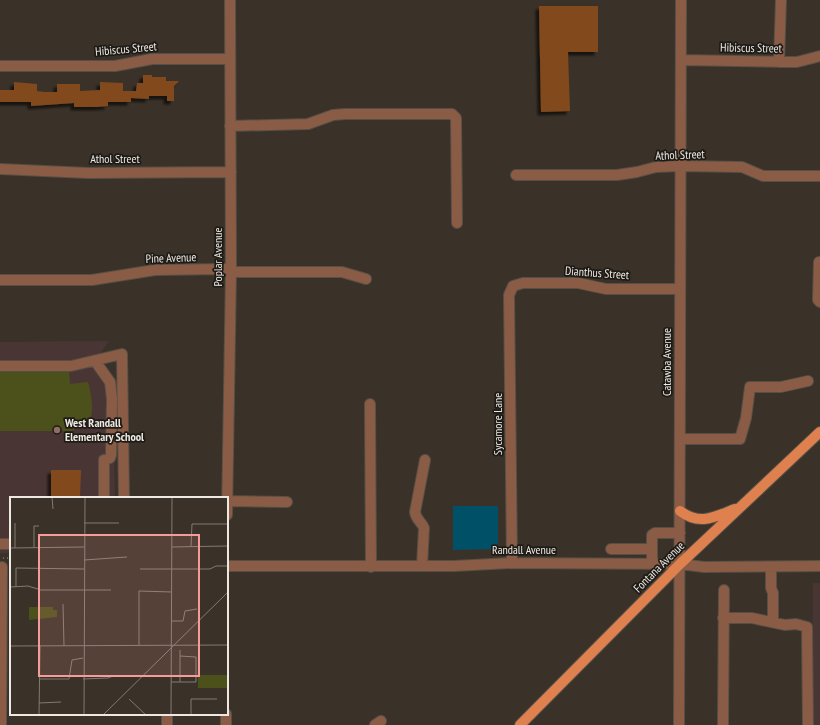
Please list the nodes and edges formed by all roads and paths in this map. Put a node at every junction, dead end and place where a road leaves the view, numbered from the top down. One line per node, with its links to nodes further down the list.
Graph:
1 (230, 0): 5 (street, Poplar Avenue)
2 (681, 0): 6 (street, Catawba Avenue)
3 (781, 0): 7 (street)
4 (820, 56): 7 (street, Hibiscus Street)
5 (230, 59): 8 (street, Hibiscus Street); 9 (street, Poplar Avenue)
6 (681, 60): 7 (street, Hibiscus Street); 10 (street, Catawba Avenue)
7 (779, 62)
8 (0, 66)
9 (230, 126): 12 (street, Poplar Avenue); 15 (street)
10 (680, 166): 13 (street, Athol Street); 14 (street, Athol Street); 21 (street, Catawba Avenue)
11 (0, 169): 12 (street, Athol Street)
12 (231, 172): 17 (street, Poplar Avenue)
13 (516, 174)
14 (820, 176)
15 (457, 223)
16 (819, 262): 22 (street)
17 (231, 271): 18 (street, Pine Avenue); 19 (street, Pine Avenue); 32 (street, Poplar Avenue)
18 (366, 279)
19 (0, 280)
20 (513, 286): 21 (street, Dianthus Street); 41 (street, Sycamore Lane)
21 (680, 289): 28 (street, Catawba Avenue)
22 (820, 302)
23 (95, 361): 24 (street); 30 (street); 31 (street)
24 (0, 366)
25 (808, 381): 28 (street)
26 (370, 404): 49 (street)
27 (820, 432): 35 (main road, Fontana Avenue)
28 (680, 439): 36 (street, Catawba Avenue)
29 (425, 460): 47 (street)
30 (104, 497)
31 (124, 497)
32 (227, 497)
33 (228, 501): 34 (street)
34 (287, 502)
35 (741, 507): 36 (main road); 44 (main road, Fontana Avenue)
36 (680, 511): 37 (street, Catawba Avenue)
37 (680, 533): 40 (street); 44 (street, Catawba Avenue)
38 (611, 549): 39 (street)
39 (621, 549): 40 (street); 42 (street)
40 (652, 549): 43 (street)
41 (512, 563): 42 (street, Randall Avenue); 47 (street, Randall Avenue)
42 (621, 564): 43 (street, Randall Avenue)
43 (652, 564): 44 (street, Randall Avenue)
44 (680, 564): 50 (street, Randall Avenue); 55 (main road, Fontana Avenue); 56 (street, Catawba Avenue)
45 (3, 565): 54 (street)
46 (228, 566): 49 (street, Randall Avenue)
47 (422, 566): 49 (street, Randall Avenue)
48 (820, 566): 50 (street, Randall Avenue)
49 (371, 567)
50 (774, 567): 53 (street)
51 (724, 590): 52 (street)
52 (724, 618): 53 (street); 57 (street)
53 (773, 622): 58 (street)
54 (1, 725)
55 (520, 725)
56 (679, 725)
57 (723, 725)
58 (808, 725)

